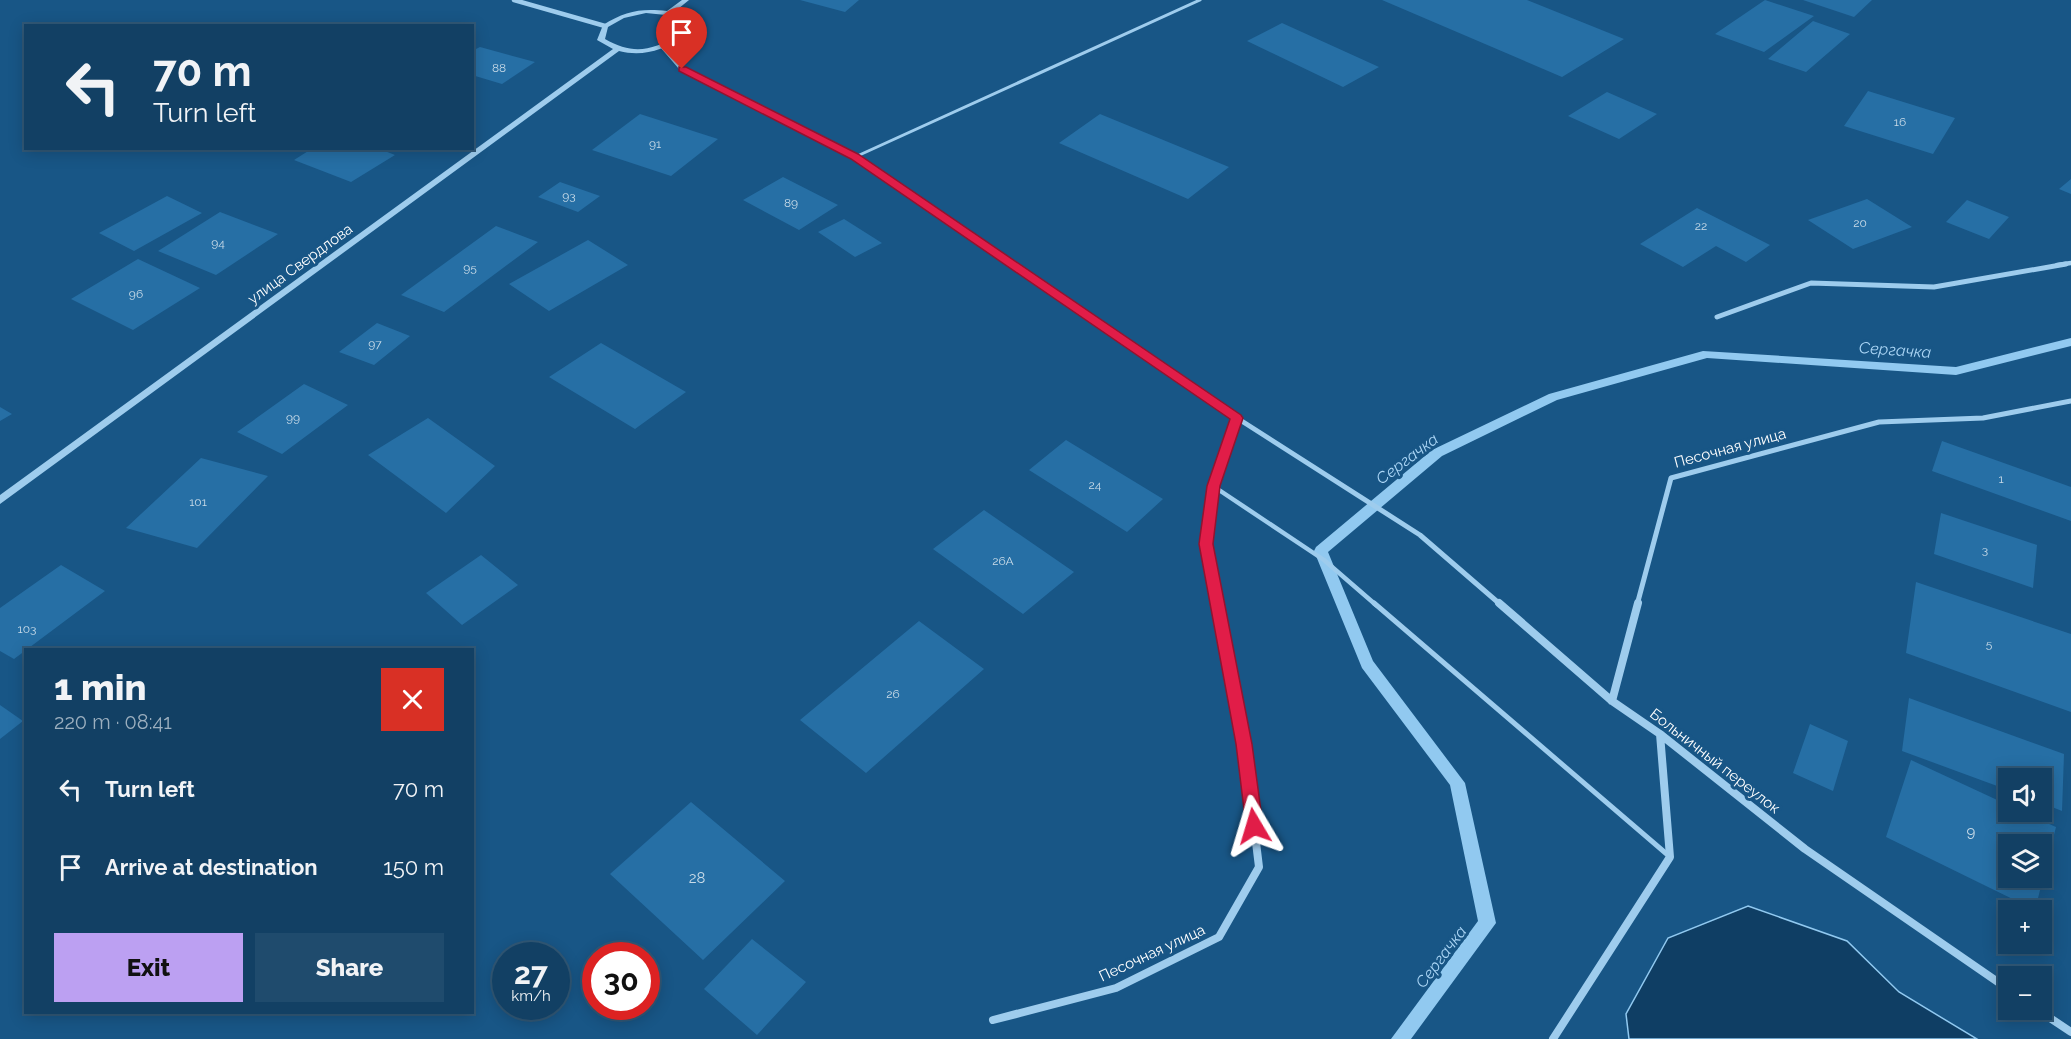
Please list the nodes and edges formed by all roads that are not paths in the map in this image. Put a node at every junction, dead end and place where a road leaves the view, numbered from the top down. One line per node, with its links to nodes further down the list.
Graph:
1 (514, 0): 5 (street)
2 (686, 0): 4 (street)
3 (1200, 0): 8 (lane)
4 (668, 13): 5 (street); 6 (street)
5 (605, 26): 7 (street)
6 (663, 47): 7 (street); 8 (street, Больничный переулок)
7 (616, 50): 14 (street, улица Свердлова)
8 (855, 156): 12 (street, Больничный переулок)
9 (2071, 263): 10 (street)
10 (1717, 317)
11 (2071, 401): 15 (street, Песочная улица)
12 (1237, 418): 13 (street, Песочная улица); 15 (street, Больничный переулок)
13 (1213, 486): 17 (lane); 20 (street, Песочная улица)
14 (0, 500)
15 (1612, 701): 16 (street, Больничный переулок)
16 (1660, 734): 17 (street); 18 (street, Больничный переулок)
17 (1671, 857): 22 (street)
18 (1998, 982)
19 (2052, 1019): 21 (street)
20 (993, 1020)
21 (2071, 1032)
22 (1553, 1039)

